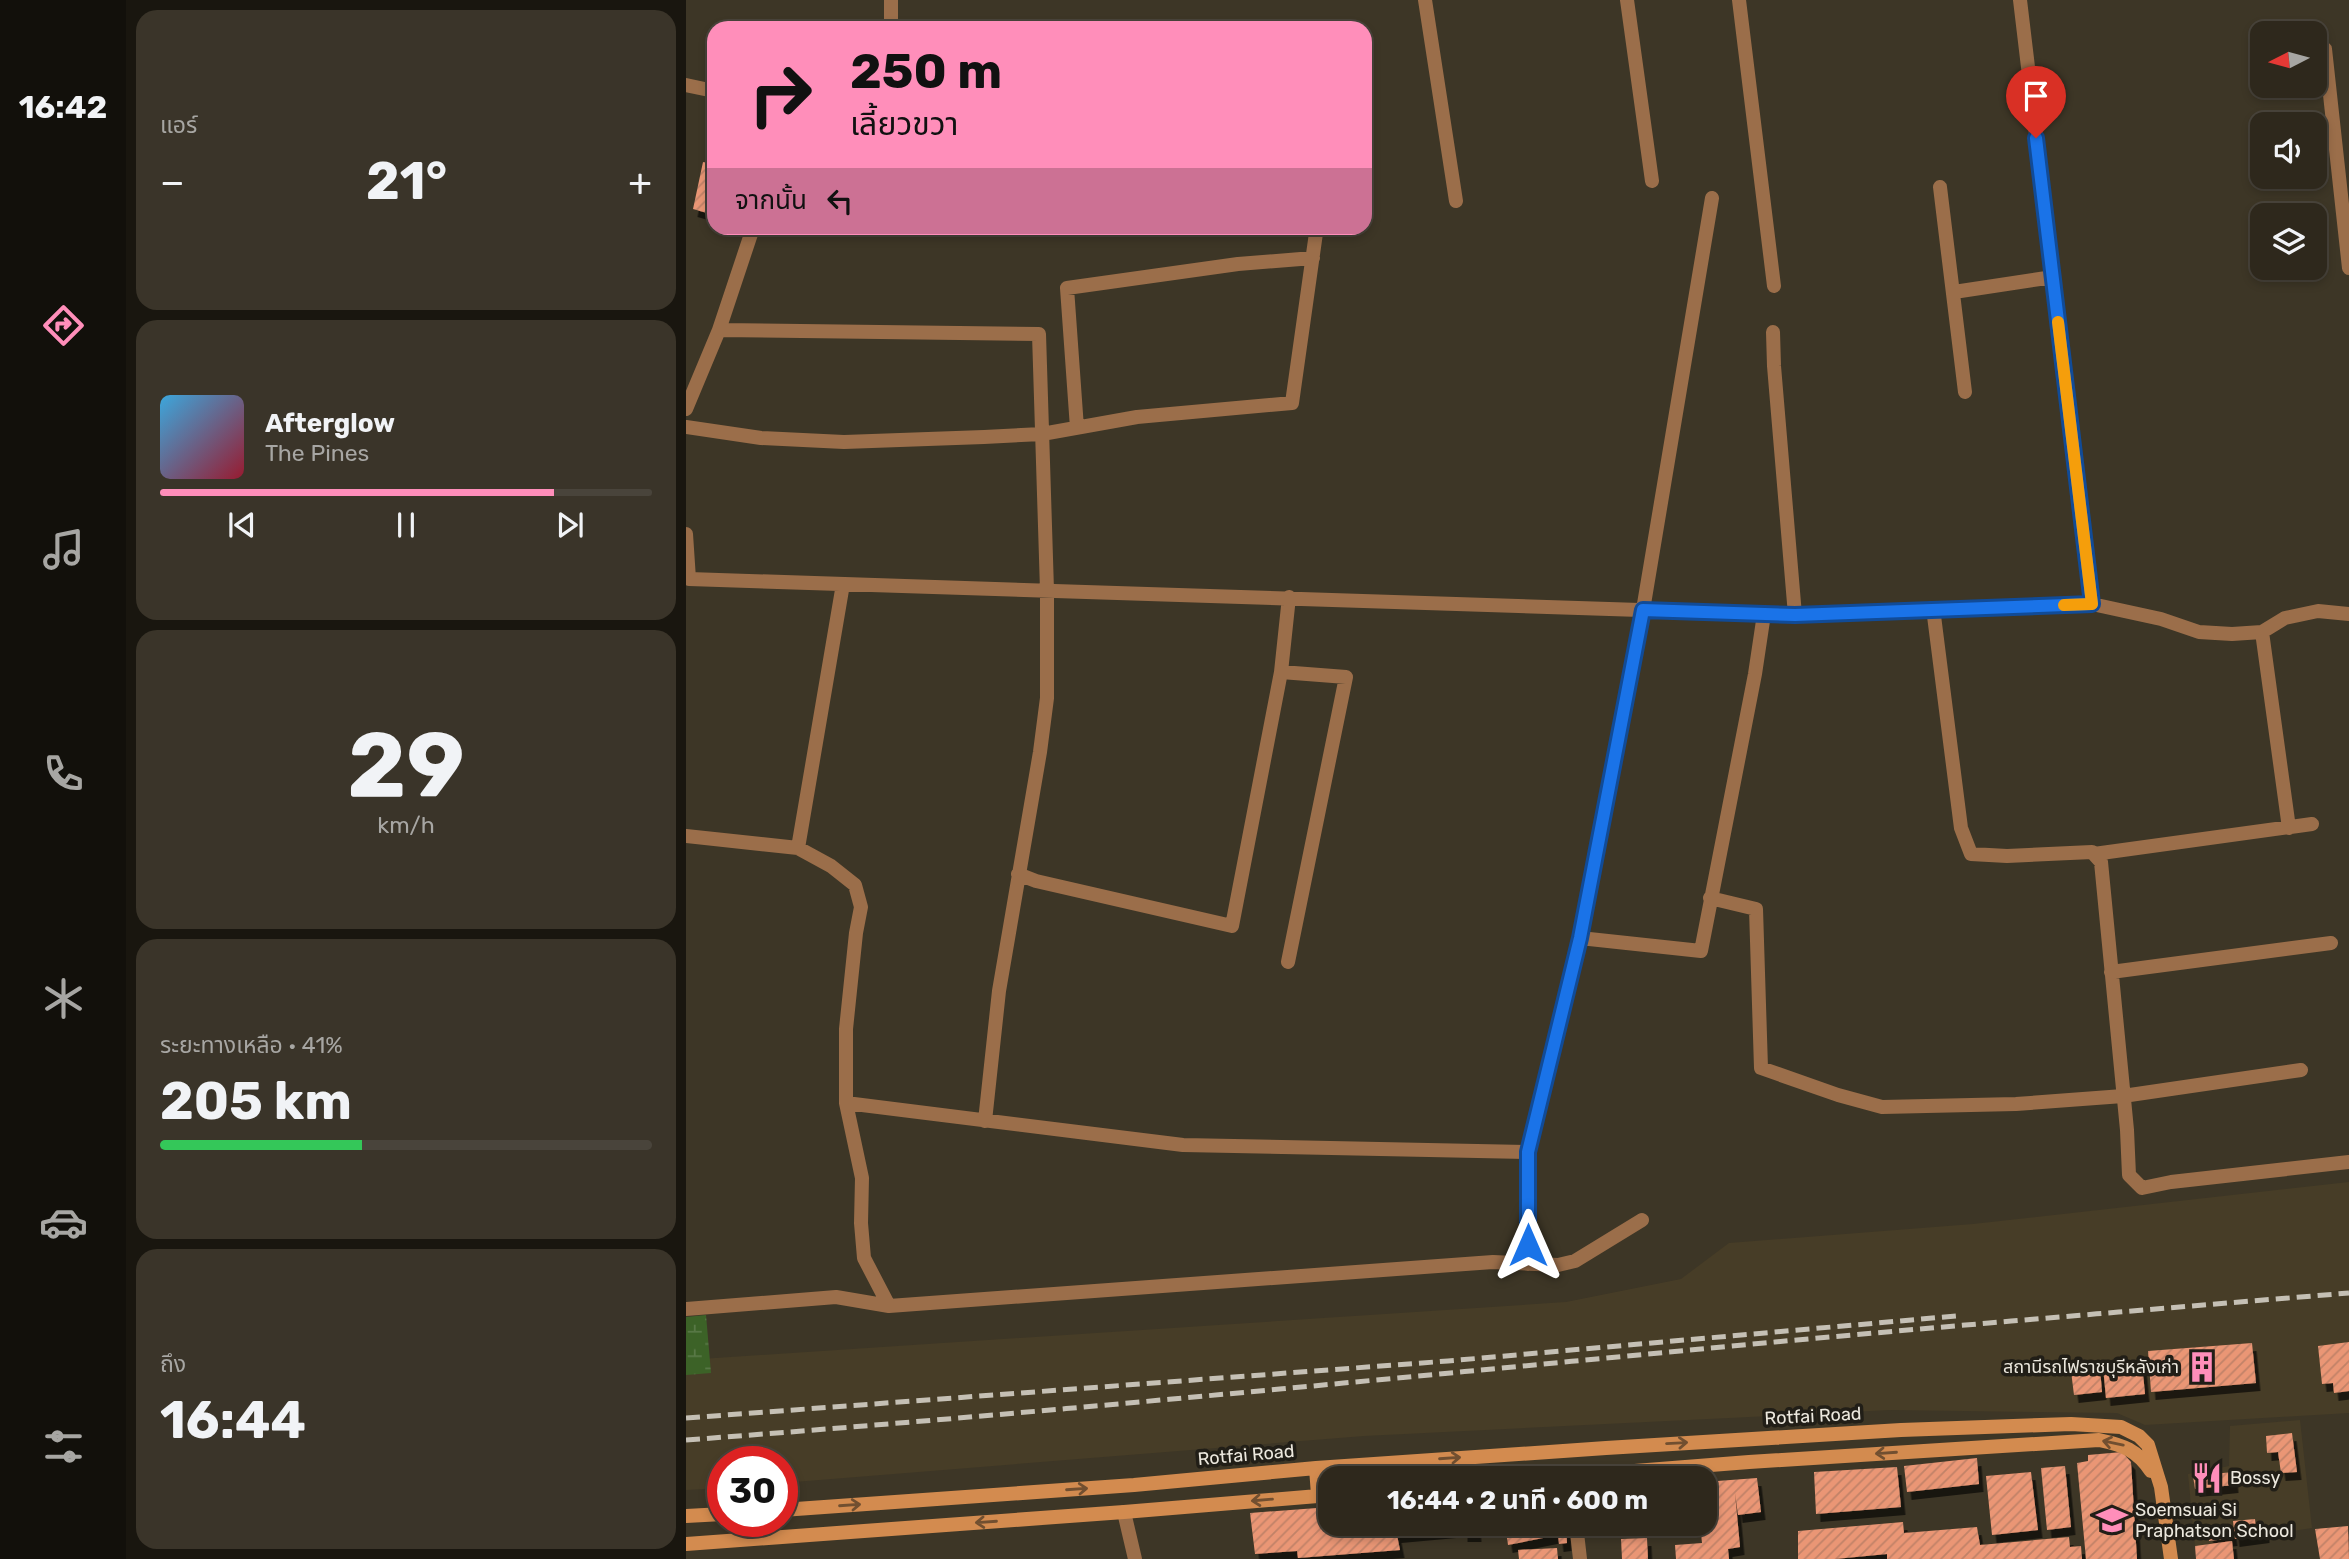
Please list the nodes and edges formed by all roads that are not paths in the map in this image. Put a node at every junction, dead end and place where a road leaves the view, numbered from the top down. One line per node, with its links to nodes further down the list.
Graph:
1 (891, 0): 6 (street)
2 (1425, 0): 13 (street)
3 (1627, 0): 10 (street)
4 (1739, 0): 19 (street)
5 (2020, 0): 18 (street)
6 (891, 21)
7 (2328, 76): 17 (street)
8 (686, 85): 9 (street)
9 (707, 90)
10 (1652, 181)
11 (1940, 187): 20 (street)
12 (1712, 198): 34 (street)
13 (1456, 201)
14 (751, 235): 21 (street)
15 (1316, 235): 16 (street)
16 (1312, 258): 26 (street); 26 (street)
17 (2349, 268)
18 (2053, 277): 20 (street); 32 (street)
19 (1774, 286)
20 (1954, 292): 23 (street)
21 (719, 330): 24 (street); 27 (street)
22 (1773, 332): 37 (street)
23 (1965, 392)
24 (686, 409)
25 (686, 427): 27 (street)
26 (1077, 428): 27 (street)
27 (1042, 434): 30 (street)
28 (686, 534): 29 (street)
29 (843, 583): 30 (street); 43 (street)
30 (1047, 590): 31 (street); 45 (street)
31 (1289, 597): 34 (street); 39 (street)
32 (2092, 604): 33 (street); 38 (street)
33 (1933, 608): 37 (street); 44 (street)
34 (1643, 610): 35 (street); 47 (street)
35 (1764, 614): 37 (street); 46 (street)
36 (2349, 614): 38 (street)
37 (1795, 615)
38 (2262, 632): 41 (street)
39 (1281, 672): 45 (street); 49 (street)
40 (2312, 824): 41 (street)
41 (2289, 828): 44 (street)
42 (686, 836): 43 (street)
43 (798, 848): 53 (street)
44 (2094, 854): 50 (street)
45 (1018, 874): 54 (street)
46 (1710, 898): 47 (street); 52 (street)
47 (1580, 938): 55 (street)
48 (2331, 943): 50 (street)
49 (1287, 962)
50 (2111, 972): 52 (street)
51 (2301, 1070): 52 (street)
52 (2123, 1096): 56 (street)
53 (846, 1103): 54 (street); 59 (street)
54 (985, 1121): 55 (street)
55 (1528, 1152): 58 (street)
56 (2349, 1162)
57 (1642, 1220): 58 (street)
58 (1528, 1264): 59 (street)
59 (889, 1306): 60 (street)
60 (686, 1309)
61 (1708, 1466): 64 (street, one-way to 61)
62 (1316, 1468): 63 (street); 64 (street, Rotfai Road, one-way to 64); 66 (street, Rotfai Road, one-way to 62)
63 (1318, 1475)
64 (2161, 1487): 74 (street, Rotfai Road)
65 (1318, 1496): 67 (street, one-way to 67)
66 (798, 1509)
67 (1124, 1512): 71 (street, one-way to 71); 72 (street)
68 (707, 1515): 69 (street)
69 (686, 1516)
70 (1577, 1536): 73 (street)
71 (686, 1544)
72 (1135, 1559)
73 (1580, 1559)
74 (2171, 1559)

